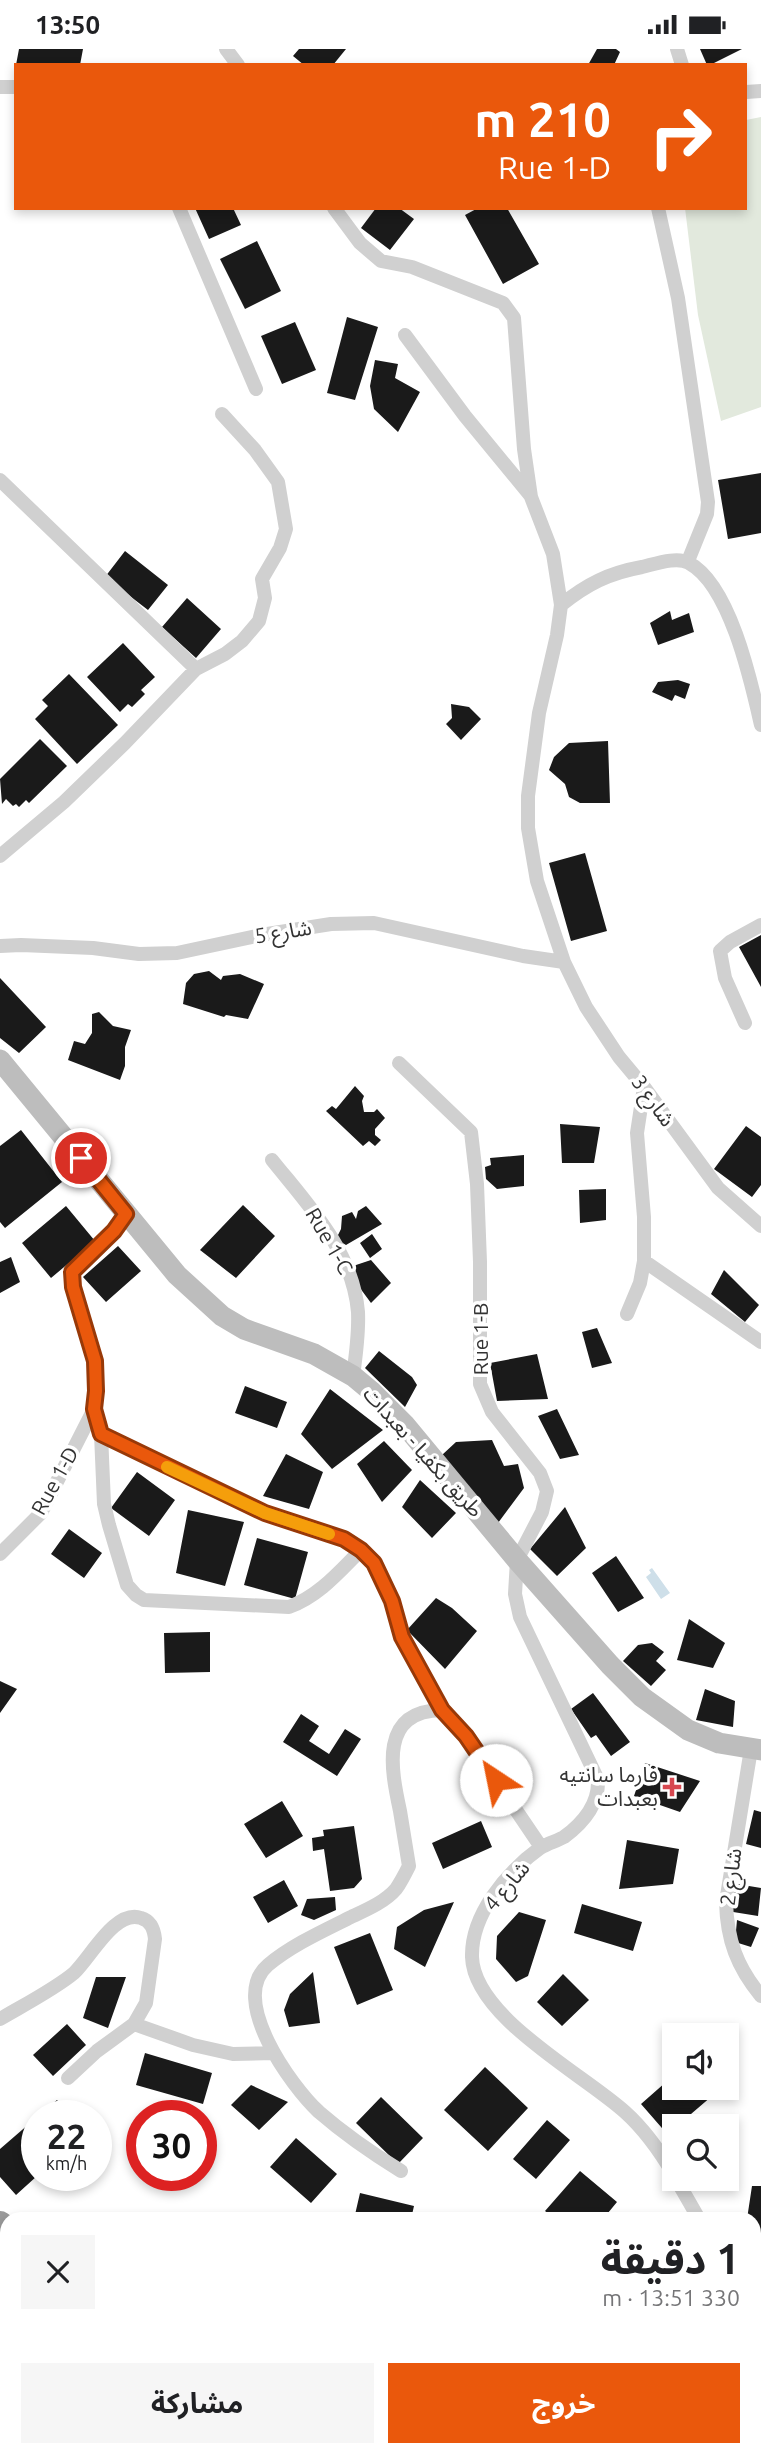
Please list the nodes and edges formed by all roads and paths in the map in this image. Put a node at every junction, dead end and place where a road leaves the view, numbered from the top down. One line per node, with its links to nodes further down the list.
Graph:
1 (180, 210): 5 (street)
2 (335, 210): 8 (street)
3 (658, 210): 9 (street)
4 (405, 335): 8 (street)
5 (256, 389)
6 (222, 414): 11 (street)
7 (0, 480): 11 (street)
8 (531, 496): 10 (street, شارع 3)
9 (688, 561): 10 (street); 12 (street)
10 (561, 605): 16 (street, شارع 3)
11 (196, 669): 13 (street)
12 (761, 725)
13 (0, 856)
14 (761, 925): 17 (street)
15 (0, 946): 16 (street, شارع 5)
16 (564, 962): 20 (street, شارع 3)
17 (745, 1023)
18 (0, 1060): 22 (main road, طريق بكفيا - بعبدات)
19 (399, 1063): 32 (street, Rue 1-B)
20 (644, 1087): 23 (street, شارع 3); 24 (street)
21 (272, 1160): 27 (street, Rue 1-C)
22 (126, 1214): 27 (main road, طريق بكفيا - بعبدات); 28 (street, Rue 1-D)
23 (761, 1226)
24 (644, 1261): 25 (street); 26 (street)
25 (627, 1314)
26 (761, 1342)
27 (353, 1376): 32 (main road, طريق بكفيا - بعبدات)
28 (94, 1409): 29 (street); 31 (street, Rue 1-D)
29 (101, 1434): 30 (street); 30 (street)
30 (361, 1550): 33 (street)
31 (0, 1554)
32 (517, 1560): 34 (main road, طريق بكفيا - بعبدات); 35 (street, شارع 4)
33 (442, 1710): 35 (street); 39 (street)
34 (756, 1750): 36 (street, شارع 2)
35 (541, 1847): 41 (street, شارع 4)
36 (761, 1996)
37 (0, 2019): 38 (street)
38 (134, 2024): 39 (street); 40 (street)
39 (274, 2053): 42 (street)
40 (68, 2078)
41 (662, 2160)
42 (401, 2171)
43 (683, 2191): 44 (street, شارع 4)
44 (695, 2212)

